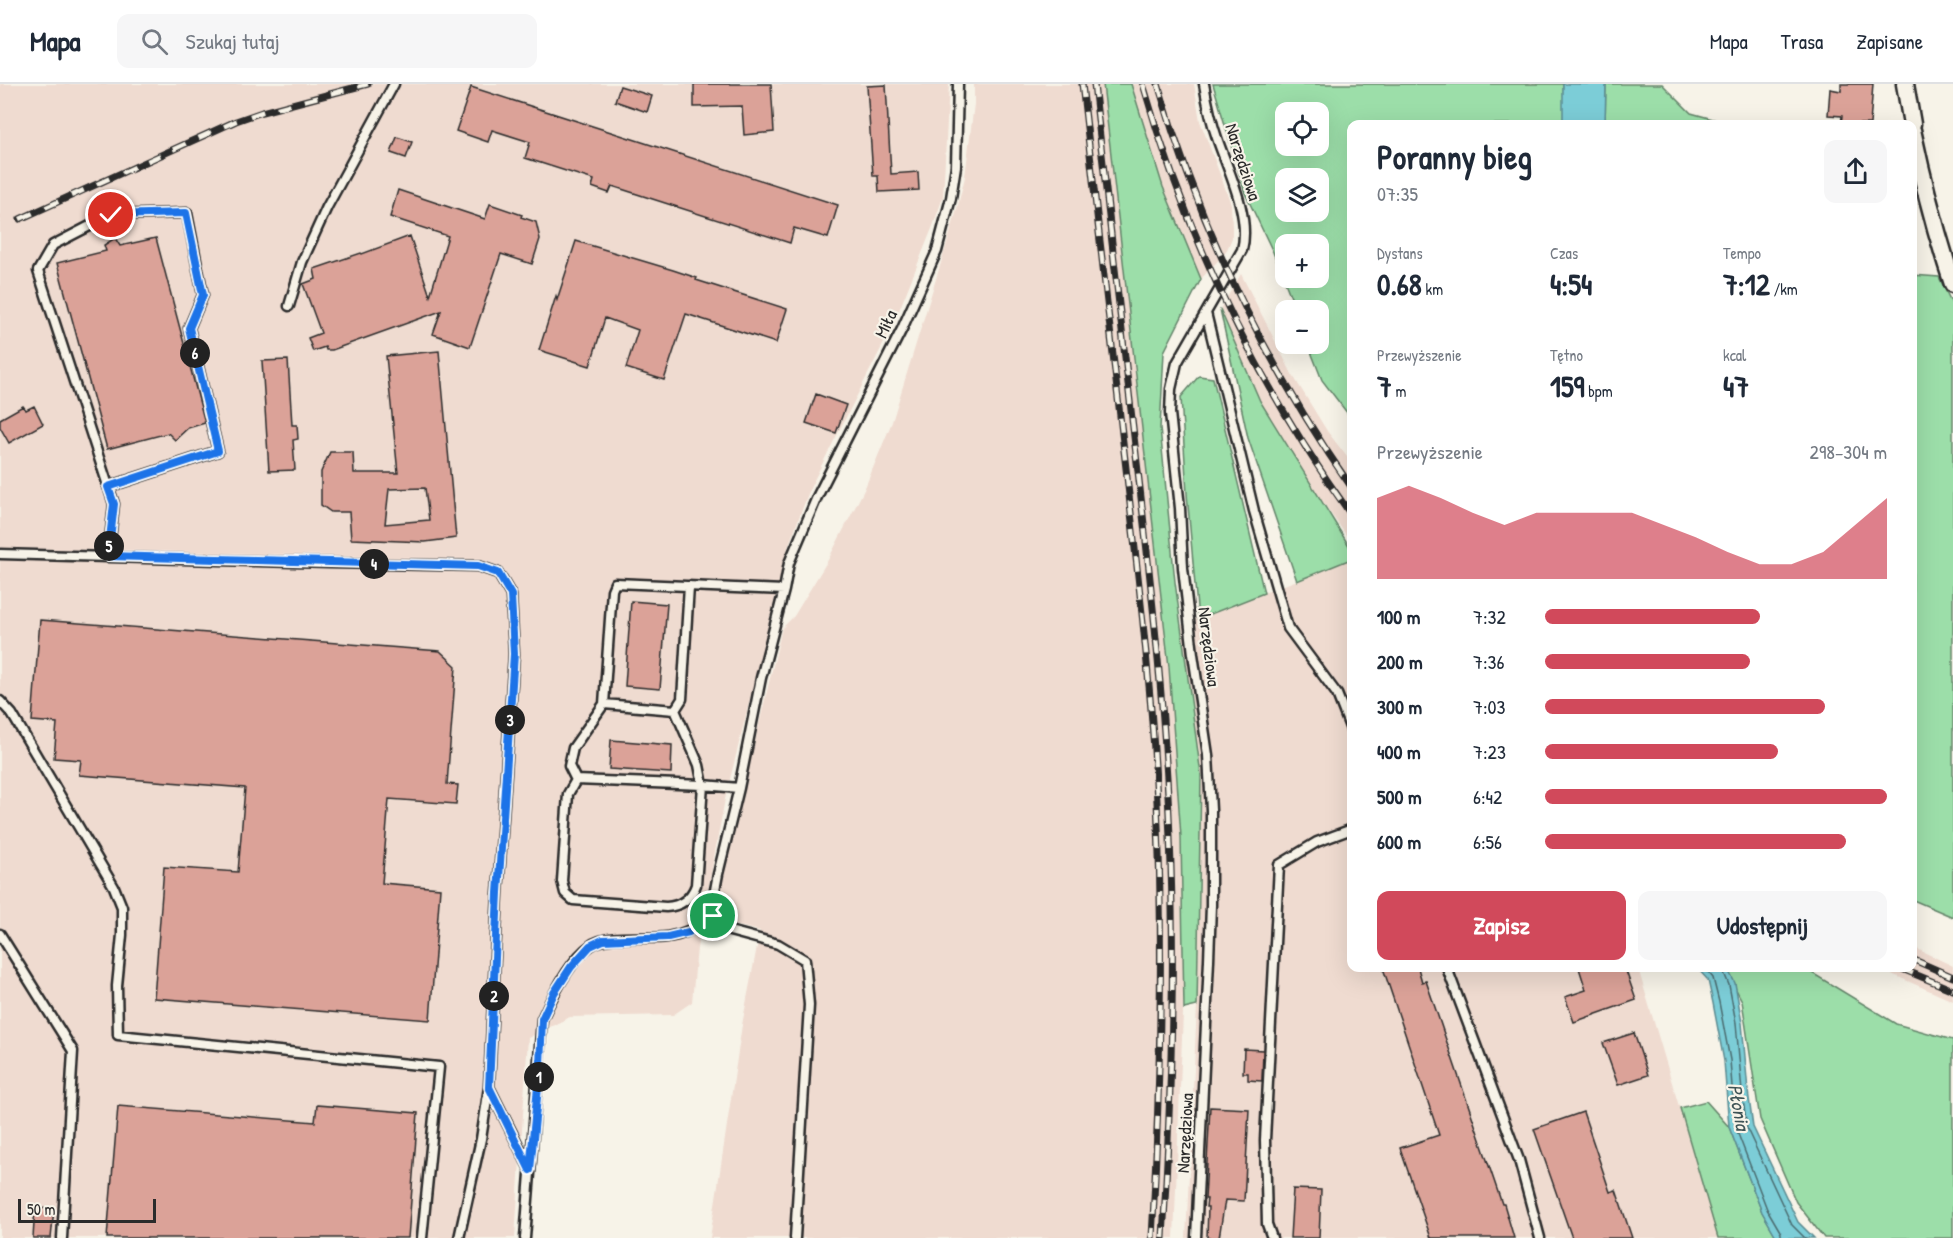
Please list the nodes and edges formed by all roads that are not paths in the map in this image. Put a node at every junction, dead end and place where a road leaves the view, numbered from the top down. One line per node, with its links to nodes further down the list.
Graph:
1 (394, 84): 8 (lane)
2 (958, 84): 14 (lane, Miła)
3 (1204, 84): 9 (lane, Narzędziowa)
4 (1905, 84): 5 (street)
5 (1911, 120)
6 (1917, 153): 7 (street)
7 (1953, 284)
8 (289, 306)
9 (1206, 313): 18 (lane); 33 (lane, Narzędziowa)
10 (108, 487): 10 (lane); 12 (lane)
11 (0, 554): 12 (lane)
12 (108, 556): 26 (lane)
13 (690, 586): 14 (lane); 16 (lane); 17 (lane)
14 (784, 590): 21 (lane, Miła)
15 (0, 701): 29 (lane)
16 (604, 704): 17 (lane); 19 (lane)
17 (675, 710): 20 (lane)
18 (1347, 719)
19 (576, 780): 20 (lane); 20 (lane)
20 (703, 785): 21 (lane)
21 (739, 788): 23 (lane, Miła)
22 (1347, 831): 34 (lane)
23 (713, 916): 27 (lane); 32 (lane)
24 (0, 934): 28 (lane)
25 (1448, 972): 35 (lane)
26 (489, 1087): 27 (lane); 30 (lane)
27 (530, 1170): 31 (lane)
28 (62, 1238)
29 (422, 1238)
30 (459, 1238)
31 (525, 1238)
32 (795, 1238)
33 (1196, 1238)
34 (1272, 1238)
35 (1540, 1238)

